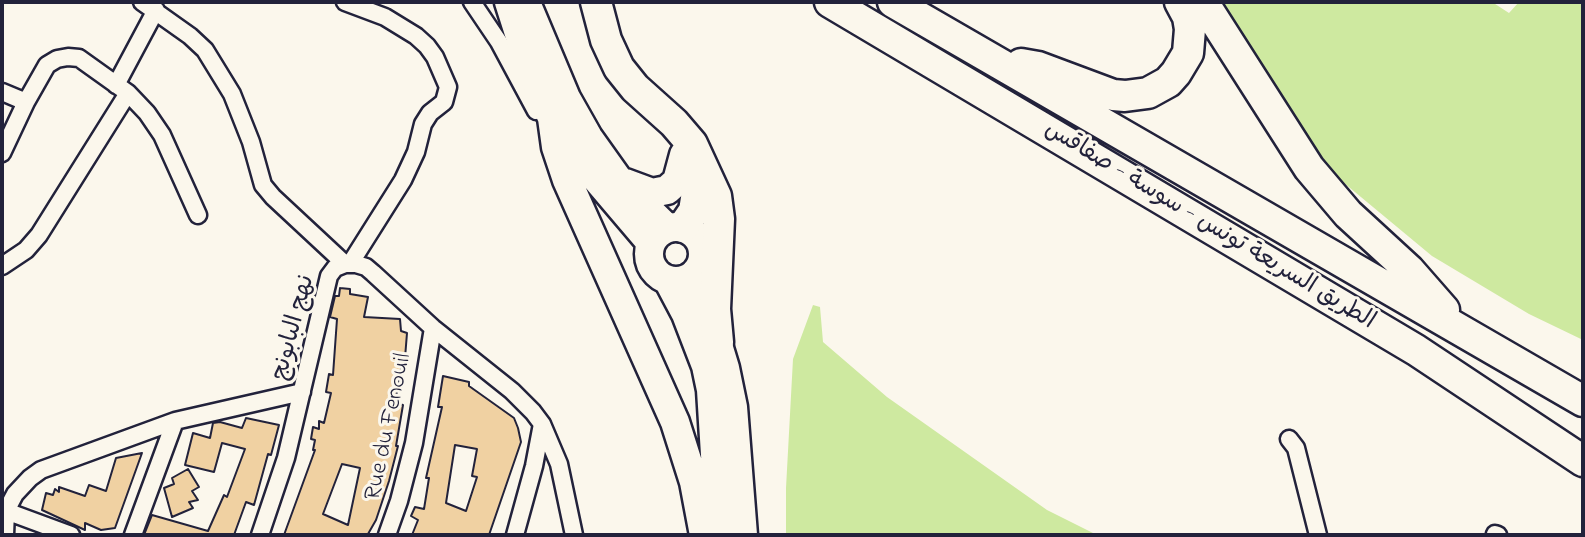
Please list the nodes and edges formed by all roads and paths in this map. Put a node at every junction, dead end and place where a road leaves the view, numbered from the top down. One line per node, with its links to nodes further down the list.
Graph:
1 (142, 2): 12 (street)
2 (345, 2): 24 (street)
3 (472, 2): 18 (street)
4 (509, 2): 17 (highway)
5 (526, 2): 21 (highway)
6 (584, 2): 20 (highway)
7 (596, 2): 30 (highway)
8 (830, 2): 36 (highway, الطريق السريعة تونس - سوسة - صفاقس)
9 (893, 2): 13 (highway, الطريق السريعة تونس - سوسة - صفاقس)
10 (1180, 2): 13 (highway)
11 (1203, 2): 28 (highway)
12 (156, 10): 14 (street); 24 (street)
13 (1002, 66): 28 (highway, الطريق السريعة تونس - سوسة - صفاقس)
14 (122, 89): 16 (street); 22 (street); 25 (street)
15 (2, 92): 16 (street)
16 (26, 102): 19 (street)
17 (552, 118): 18 (highway); 23 (highway)
18 (555, 147): 47 (highway)
19 (2, 153)
20 (684, 155): 21 (highway); 23 (highway)
21 (620, 182): 23 (highway)
22 (198, 215)
23 (667, 233): 26 (highway); 27 (highway)
24 (348, 264): 29 (street, نهج البابونج); 31 (street, نهج البابونج)
25 (2, 266)
26 (696, 272): 27 (highway); 30 (highway)
27 (668, 280): 48 (highway)
28 (1455, 324): 32 (highway, الطريق السريعة تونس - سوسة - صفاقس)
29 (433, 328): 34 (street, نهج البابونج); 44 (street, Rue du Fenouil)
30 (718, 342): 49 (highway)
31 (302, 392): 33 (street); 43 (street, نهج البابونج)
32 (1583, 401)
33 (175, 421): 39 (street); 42 (street)
34 (542, 424): 37 (street, نهج البابونج); 38 (street)
35 (1289, 439): 50 (street)
36 (1583, 461)
37 (559, 464): 38 (street); 46 (street, نهج البابونج)
38 (534, 466): 45 (street)
39 (6, 511): 40 (street); 41 (street)
40 (5, 535)
41 (71, 535)
42 (133, 535)
43 (260, 535)
44 (387, 535)
45 (516, 535)
46 (574, 535)
47 (704, 535)
48 (720, 535)
49 (743, 535)
50 (1318, 535)

